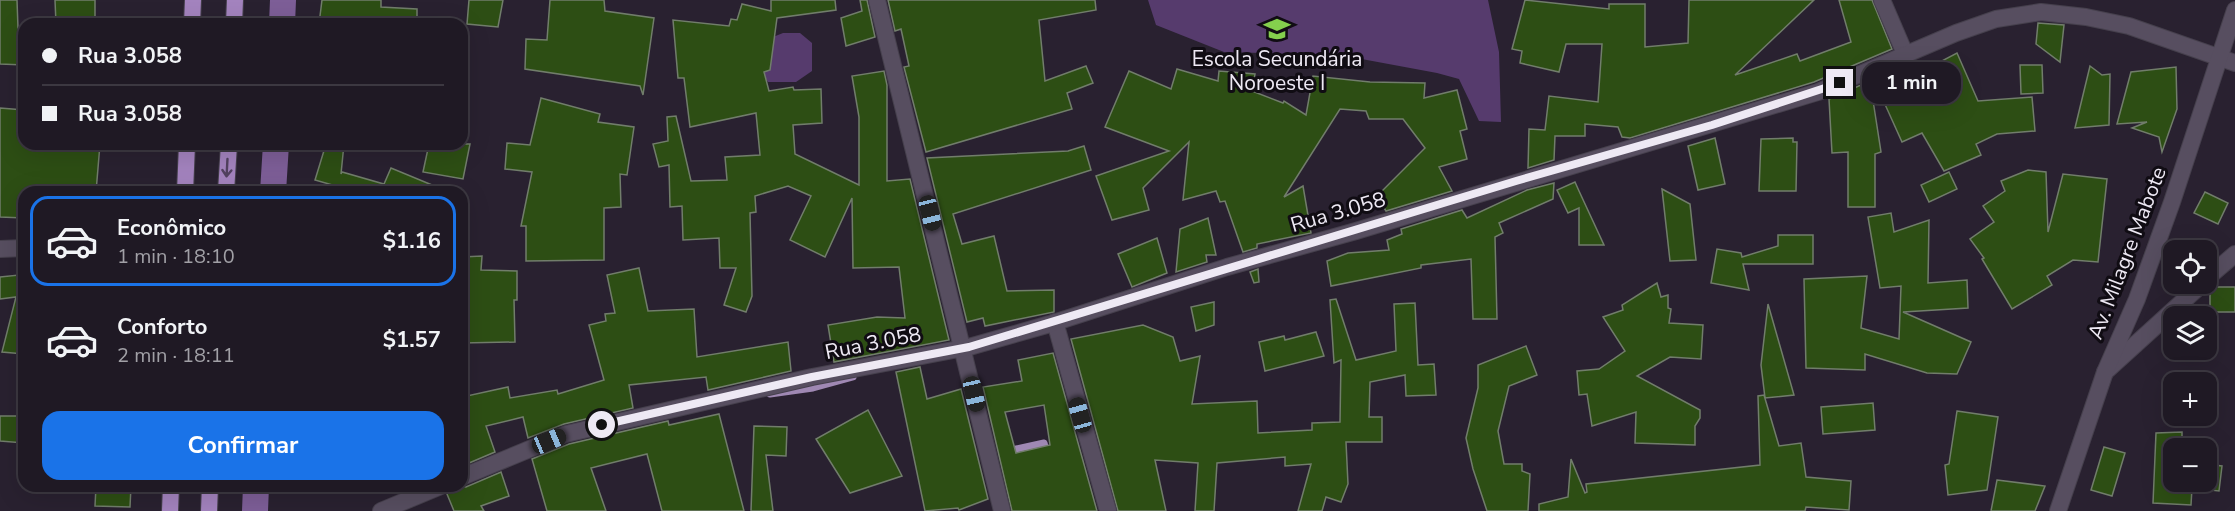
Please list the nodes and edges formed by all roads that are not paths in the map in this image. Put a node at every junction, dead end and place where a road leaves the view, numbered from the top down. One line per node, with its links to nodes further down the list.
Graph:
1 (193, 0): 6 (main road)
2 (235, 0): 7 (main road)
3 (877, 0): 20 (street)
4 (1882, 0): 8 (street)
5 (2235, 10): 9 (street, Av. Milagre Mabote)
6 (192, 18)
7 (234, 18)
8 (1906, 56): 9 (street, Rua 3.058); 19 (street, Rua 3.058)
9 (2227, 61): 21 (street, Av. Milagre Mabote)
10 (187, 150): 12 (main road)
11 (229, 150): 13 (main road, one-way to 13)
12 (185, 186)
13 (226, 186)
14 (18, 248): 15 (street)
15 (0, 249)
16 (2235, 254): 17 (street)
17 (2217, 270)
18 (2191, 294): 21 (street)
19 (1055, 322): 20 (street, Rua 3.058); 30 (street)
20 (963, 348): 22 (street, Rua 3.058); 29 (street)
21 (2105, 372): 31 (street, Av. Milagre Mabote)
22 (468, 475)
23 (171, 492): 26 (main road)
24 (210, 492): 27 (main road)
25 (427, 492): 28 (street)
26 (170, 511)
27 (209, 511)
28 (381, 511)
29 (1002, 511)
30 (1108, 511)
31 (2058, 511)

